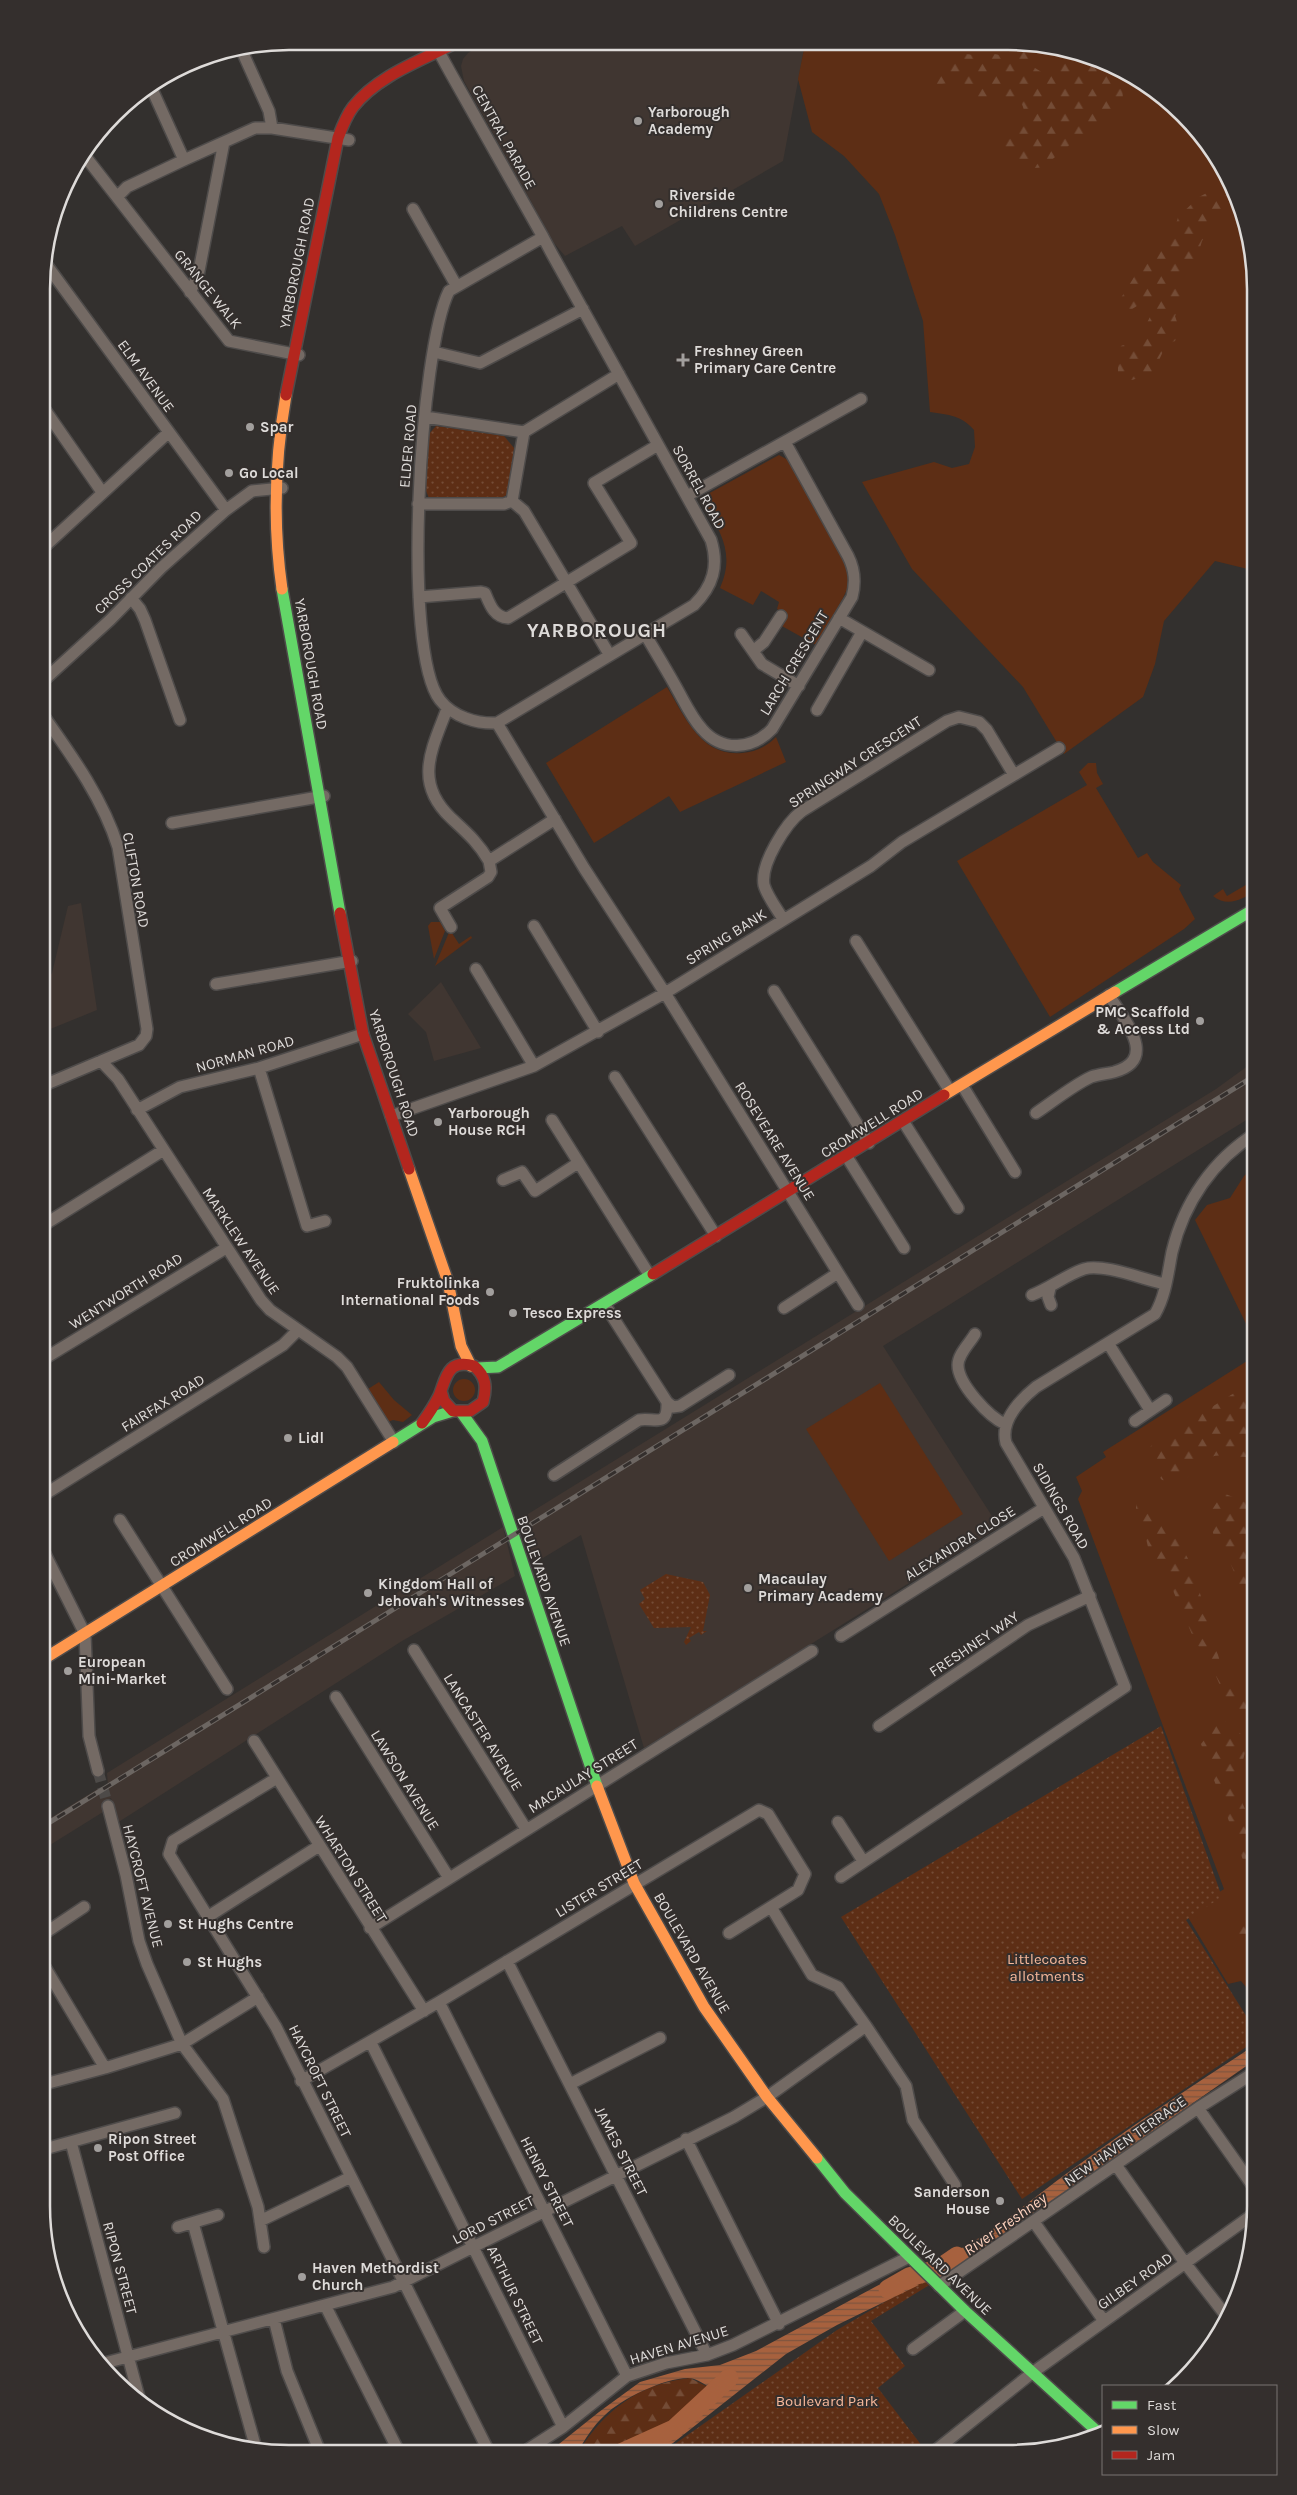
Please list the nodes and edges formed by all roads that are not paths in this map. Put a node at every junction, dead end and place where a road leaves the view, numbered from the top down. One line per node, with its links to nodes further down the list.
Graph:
1 (443, 50): 2 (street, YARBOROUGH ROAD)
2 (439, 52): 6 (street, YARBOROUGH ROAD); 12 (street, CENTRAL PARADE)
3 (244, 55): 5 (street)
4 (153, 92): 9 (street)
5 (272, 128): 6 (street); 7 (street)
6 (343, 139): 18 (street, YARBOROUGH ROAD)
7 (224, 142): 9 (street); 15 (street)
8 (88, 160): 10 (street, GRANGE WALK)
9 (184, 160): 10 (street)
10 (116, 197): 15 (street, GRANGE WALK)
11 (413, 209): 14 (street)
12 (542, 237): 14 (street); 16 (street, SORREL ROAD)
13 (51, 271): 23 (street, ELM AVENUE)
14 (456, 285): 17 (street, ELDER ROAD)
15 (190, 292): 18 (street, GRANGE WALK)
16 (583, 310): 17 (street); 19 (street, SORREL ROAD)
17 (434, 352): 22 (street, ELDER ROAD)
18 (298, 355): 27 (street, YARBOROUGH ROAD)
19 (619, 374): 24 (street); 26 (street, SORREL ROAD)
20 (861, 399): 25 (street)
21 (50, 417): 28 (street)
22 (425, 417): 24 (street); 31 (street, ELDER ROAD)
23 (168, 432): 28 (street); 32 (street, ELM AVENUE)
24 (524, 432): 30 (street)
25 (784, 442): 29 (street); 38 (street, LARCH CRESCENT)
26 (658, 445): 29 (street, SORREL ROAD); 34 (street)
27 (281, 488): 32 (street, CROSS COATES ROAD); 54 (street, YARBOROUGH ROAD)
28 (102, 492): 33 (street)
29 (687, 496): 40 (street, SORREL ROAD)
30 (512, 501): 31 (street); 34 (street)
31 (418, 504): 35 (street, ELDER ROAD)
32 (226, 510): 36 (street, CROSS COATES ROAD)
33 (50, 541)
34 (567, 583): 35 (street); 43 (street)
35 (419, 597): 47 (street, ELDER ROAD)
36 (131, 598): 45 (street, CROSS COATES ROAD); 49 (street)
37 (781, 616): 42 (street)
38 (839, 618): 39 (street); 46 (street, LARCH CRESCENT)
39 (862, 632): 44 (street); 48 (street)
40 (645, 634): 43 (street, SORREL ROAD); 46 (street, LARCH CRESCENT)
41 (742, 634): 42 (street)
42 (753, 651): 46 (street)
43 (609, 654): 50 (street, SORREL ROAD)
44 (929, 670)
45 (50, 674)
46 (799, 686)
47 (447, 708): 50 (street); 57 (street)
48 (817, 710)
49 (180, 720)
50 (497, 722): 55 (street, ROSEVEARE AVENUE)
51 (50, 726): 71 (street, CLIFTON ROAD)
52 (1059, 748): 53 (street, SPRING BANK)
53 (1014, 775): 59 (street, SPRING BANK); 59 (street, SPRINGWAY CRESCENT)
54 (322, 797): 56 (street); 63 (street, YARBOROUGH ROAD)
55 (555, 820): 57 (street); 67 (street, ROSEVEARE AVENUE)
56 (172, 823)
57 (489, 861): 61 (street)
58 (1247, 913): 68 (street, CROMWELL ROAD)
59 (783, 919): 67 (street, SPRING BANK)
60 (534, 926): 69 (street)
61 (451, 927)
62 (856, 941): 77 (street)
63 (352, 961): 65 (street); 70 (street, YARBOROUGH ROAD)
64 (476, 970): 72 (street)
65 (216, 984)
66 (774, 991): 84 (street)
67 (665, 993): 69 (street, SPRING BANK); 90 (street, ROSEVEARE AVENUE)
68 (1109, 995): 76 (street, CROMWELL ROAD); 79 (street)
69 (598, 1032): 72 (street, SPRING BANK)
70 (363, 1034): 73 (street, NORMAN ROAD); 80 (street, YARBOROUGH ROAD)
71 (101, 1061): 75 (street, CLIFTON ROAD); 78 (street, MARKLEW AVENUE)
72 (534, 1066): 80 (street, SPRING BANK)
73 (259, 1068): 78 (street, NORMAN ROAD); 93 (street)
74 (615, 1077): 94 (street)
75 (50, 1083)
76 (962, 1085): 77 (street, CROMWELL ROAD); 88 (street)
77 (950, 1091): 82 (street, CROMWELL ROAD)
78 (137, 1110): 85 (street, MARKLEW AVENUE)
79 (1036, 1113)
80 (391, 1116): 108 (street, YARBOROUGH ROAD)
81 (552, 1120): 87 (street)
82 (903, 1121): 84 (street, CROMWELL ROAD); 91 (street)
83 (1247, 1138): 99 (street)
84 (869, 1143): 86 (street, CROMWELL ROAD)
85 (162, 1151): 92 (street); 95 (street, MARKLEW AVENUE)
86 (847, 1157): 90 (street, CROMWELL ROAD); 96 (street)
87 (578, 1163): 89 (street); 98 (street)
88 (1015, 1172)
89 (503, 1180)
90 (790, 1192): 94 (street, CROMWELL ROAD); 97 (street, ROSEVEARE AVENUE)
91 (958, 1208)
92 (50, 1221)
93 (325, 1221)
94 (716, 1236): 98 (street, CROMWELL ROAD)
95 (226, 1248): 106 (street, MARKLEW AVENUE); 110 (street, WENTWORTH ROAD)
96 (904, 1248)
97 (838, 1274): 103 (street, ROSEVEARE AVENUE); 105 (street)
98 (650, 1276): 102 (street, CROMWELL ROAD)
99 (1165, 1284): 100 (street); 109 (street)
100 (1050, 1288): 101 (street); 104 (street)
101 (1032, 1295)
102 (605, 1305): 111 (street, CROMWELL ROAD); 119 (street)
103 (858, 1305)
104 (1051, 1305)
105 (784, 1308)
106 (298, 1331): 125 (street, MARKLEW AVENUE); 128 (street, FAIRFAX ROAD)
107 (975, 1334): 123 (street)
108 (460, 1338): 112 (street, YARBOROUGH ROAD); 113 (street)
109 (1108, 1343): 120 (street); 123 (street)
110 (50, 1355)
111 (504, 1364): 112 (street, CROMWELL ROAD); 115 (street, CROMWELL ROAD)
112 (474, 1367): 113 (street); 115 (street)
113 (446, 1374): 116 (street)
114 (729, 1375): 119 (street)
115 (488, 1386): 118 (street)
116 (441, 1391): 121 (street); 124 (street, CROMWELL ROAD)
117 (1166, 1400): 120 (street)
118 (484, 1402): 121 (street); 126 (street, BOULEVARD AVENUE)
119 (667, 1402): 127 (street)
120 (1150, 1410): 122 (street)
121 (457, 1411): 124 (street, CROMWELL ROAD); 126 (street, BOULEVARD AVENUE)
122 (1135, 1421)
123 (1005, 1424): 129 (street, SIDINGS ROAD)
124 (416, 1430): 125 (street, CROMWELL ROAD)
125 (394, 1442): 132 (street, CROMWELL ROAD)
126 (485, 1452): 145 (street, BOULEVARD AVENUE)
127 (554, 1475)
128 (50, 1491)
129 (1044, 1508): 133 (street, SIDINGS ROAD); 135 (street, ALEXANDRA CLOSE)
130 (120, 1520): 132 (street)
131 (50, 1564): 134 (street)
132 (162, 1586): 134 (street, CROMWELL ROAD); 139 (street)
133 (1090, 1596): 141 (street, FRESHNEY WAY); 150 (street, SIDINGS ROAD)
134 (85, 1634): 138 (street, CROMWELL ROAD); 143 (street)
135 (841, 1636)
136 (414, 1650): 148 (street, LANCASTER AVENUE)
137 (812, 1651): 145 (street, MACAULAY STREET)
138 (50, 1655)
139 (227, 1689)
140 (336, 1697): 152 (street, LAWSON AVENUE)
141 (879, 1726)
142 (254, 1741): 144 (street, WHARTON STREET)
143 (98, 1771)
144 (277, 1778): 149 (street, WHARTON STREET); 156 (street, HAYCROFT STREET)
145 (597, 1785): 148 (street, MACAULAY STREET); 153 (street, BOULEVARD AVENUE)
146 (108, 1806): 168 (street, HAYCROFT AVENUE)
147 (838, 1822): 150 (street)
148 (526, 1830): 152 (street, MACAULAY STREET)
149 (319, 1846): 156 (street); 157 (street, WHARTON STREET)
150 (863, 1861): 151 (street, SIDINGS ROAD)
151 (840, 1877)
152 (448, 1878): 157 (street, MACAULAY STREET)
153 (634, 1883): 155 (street, LISTER STREET); 160 (street, LISTER STREET); 174 (street, BOULEVARD AVENUE)
154 (84, 1907): 158 (street)
155 (771, 1907): 159 (street, LISTER STREET); 165 (street)
156 (209, 1916): 162 (street, HAYCROFT STREET)
157 (370, 1928): 164 (street, WHARTON STREET)
158 (50, 1930)
159 (729, 1933)
160 (507, 1962): 163 (street, LISTER STREET); 173 (street, JAMES STREET)
161 (50, 1975): 169 (street)
162 (258, 1997): 168 (street); 171 (street, HAYCROFT STREET)
163 (439, 2002): 164 (street, LISTER STREET); 185 (street, HENRY STREET)
164 (424, 2011): 167 (street, LISTER STREET)
165 (866, 2026): 174 (street, LORD STREET); 184 (street)
166 (660, 2038): 173 (street)
167 (371, 2043): 171 (street, LISTER STREET); 192 (street, ARTHUR STREET)
168 (182, 2044): 169 (street); 188 (street, HAYCROFT AVENUE)
169 (105, 2068): 172 (street)
170 (1247, 2077): 175 (street, NEW HAVEN TERRACE)
171 (301, 2081): 182 (street, HAYCROFT STREET)
172 (50, 2083)
173 (570, 2084): 181 (street, JAMES STREET)
174 (767, 2097): 177 (street, LORD STREET); 194 (street, BOULEVARD AVENUE)
175 (1198, 2108): 180 (street, NEW HAVEN TERRACE); 183 (street)
176 (175, 2113): 178 (street)
177 (686, 2140): 181 (street, LORD STREET); 203 (street)
178 (71, 2142): 179 (street); 207 (street, RIPON STREET)
179 (50, 2148)
180 (1116, 2165): 189 (street, NEW HAVEN TERRACE); 195 (street)
181 (616, 2176): 185 (street, LORD STREET); 206 (street, JAMES STREET)
182 (351, 2177): 188 (street); 196 (street, HAYCROFT STREET)
183 (1247, 2178)
184 (955, 2185)
185 (545, 2211): 192 (street, LORD STREET); 210 (street, HENRY STREET)
186 (218, 2215): 190 (street)
187 (1246, 2220): 195 (street, GILBEY ROAD)
188 (260, 2221): 193 (street, HAYCROFT AVENUE)
189 (1034, 2222): 197 (street, NEW HAVEN TERRACE); 202 (street)
190 (192, 2223): 191 (street); 204 (street)
191 (178, 2227)
192 (474, 2246): 196 (street, LORD STREET); 212 (street, ARTHUR STREET)
193 (264, 2247)
194 (910, 2259): 197 (street, BOULEVARD AVENUE); 203 (street, HAVEN AVENUE)
195 (1185, 2263): 200 (street); 202 (street, GILBEY ROAD)
196 (403, 2283): 198 (street, LORD STREET); 217 (street, HAYCROFT STREET)
197 (937, 2284): 199 (street, BOULEVARD AVENUE)
198 (325, 2305): 201 (street, LORD STREET); 216 (street)
199 (965, 2311): 205 (street); 209 (street, BOULEVARD AVENUE)
200 (1222, 2311)
201 (274, 2319): 204 (street, LORD STREET); 215 (street)
202 (1104, 2321): 209 (street, GILBEY ROAD)
203 (779, 2324): 206 (street, HAVEN AVENUE)
204 (225, 2333): 207 (street, LORD STREET); 214 (street)
205 (913, 2349)
206 (707, 2355): 210 (street, HAVEN AVENUE)
207 (128, 2357): 208 (street, LORD STREET); 211 (street, RIPON STREET)
208 (108, 2362)
209 (1032, 2373): 213 (street, BOULEVARD AVENUE); 219 (street, GILBEY ROAD)
210 (627, 2376): 212 (street, HAVEN AVENUE)
211 (137, 2390)
212 (563, 2427): 218 (street, HAVEN AVENUE)
213 (1094, 2429)
214 (254, 2442)
215 (317, 2445)
216 (395, 2445)
217 (485, 2445)
218 (535, 2445)
219 (942, 2445)

